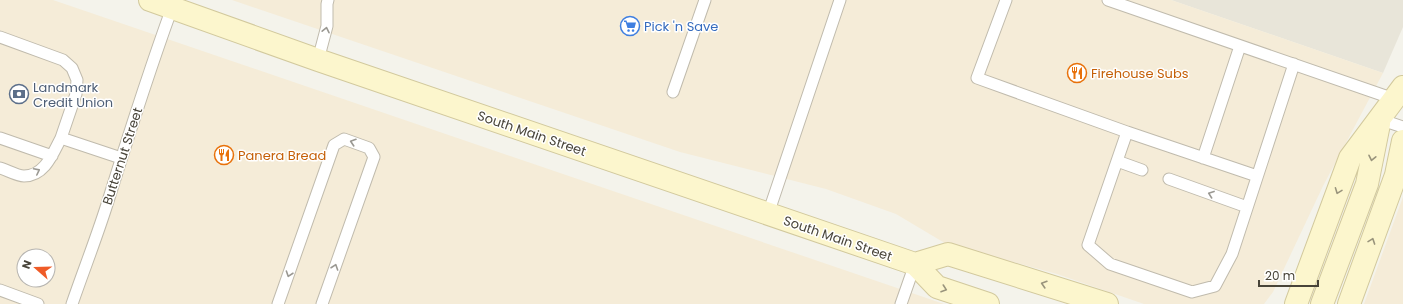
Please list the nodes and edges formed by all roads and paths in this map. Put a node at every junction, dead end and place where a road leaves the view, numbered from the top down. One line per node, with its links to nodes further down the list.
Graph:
1 (150, 0): 7 (main road, South Main Street)
2 (328, 0): 10 (lane, one-way to 2)
3 (705, 0): 12 (lane)
4 (840, 0): 29 (lane)
5 (1006, 0): 16 (lane)
6 (1108, 0): 9 (lane)
7 (172, 8): 10 (main road, South Main Street); 21 (lane, Butternut Street)
8 (0, 37): 18 (lane)
9 (1240, 46): 11 (lane); 22 (lane)
10 (318, 60): 29 (main road, South Main Street)
11 (1294, 64): 13 (lane); 26 (lane)
12 (673, 92)
13 (1400, 96): 14 (main road)
14 (1379, 119): 15 (lane); 30 (main road, one-way to 30); 42 (main road, one-way to 42)
15 (1403, 127)
16 (1128, 132): 22 (lane); 23 (lane)
17 (0, 138): 20 (lane)
18 (61, 138): 20 (lane); 21 (lane)
19 (1403, 141): 43 (main road, one-way to 19)
20 (52, 156): 24 (lane, one-way to 20)
21 (121, 158): 34 (lane, Butternut Street)
22 (1203, 158): 26 (lane)
23 (1117, 161): 25 (lane); 28 (lane)
24 (0, 168)
25 (1142, 170)
26 (1257, 176): 28 (lane)
27 (1168, 179): 28 (lane, one-way to 27)
28 (1247, 207)
29 (768, 214): 31 (main road, South Main Street)
30 (1315, 254): 40 (main road); 41 (main road)
31 (915, 264): 37 (lane); 38 (main road, South Main Street, one-way to 38); 39 (main road, one-way to 31)
32 (0, 290): 33 (lane)
33 (38, 304)
34 (72, 304)
35 (278, 304): 36 (lane, one-way to 35)
36 (322, 304)
37 (901, 304)
38 (988, 304)
39 (1107, 304)
40 (1279, 304)
41 (1296, 304)
42 (1322, 304)
43 (1349, 304)

